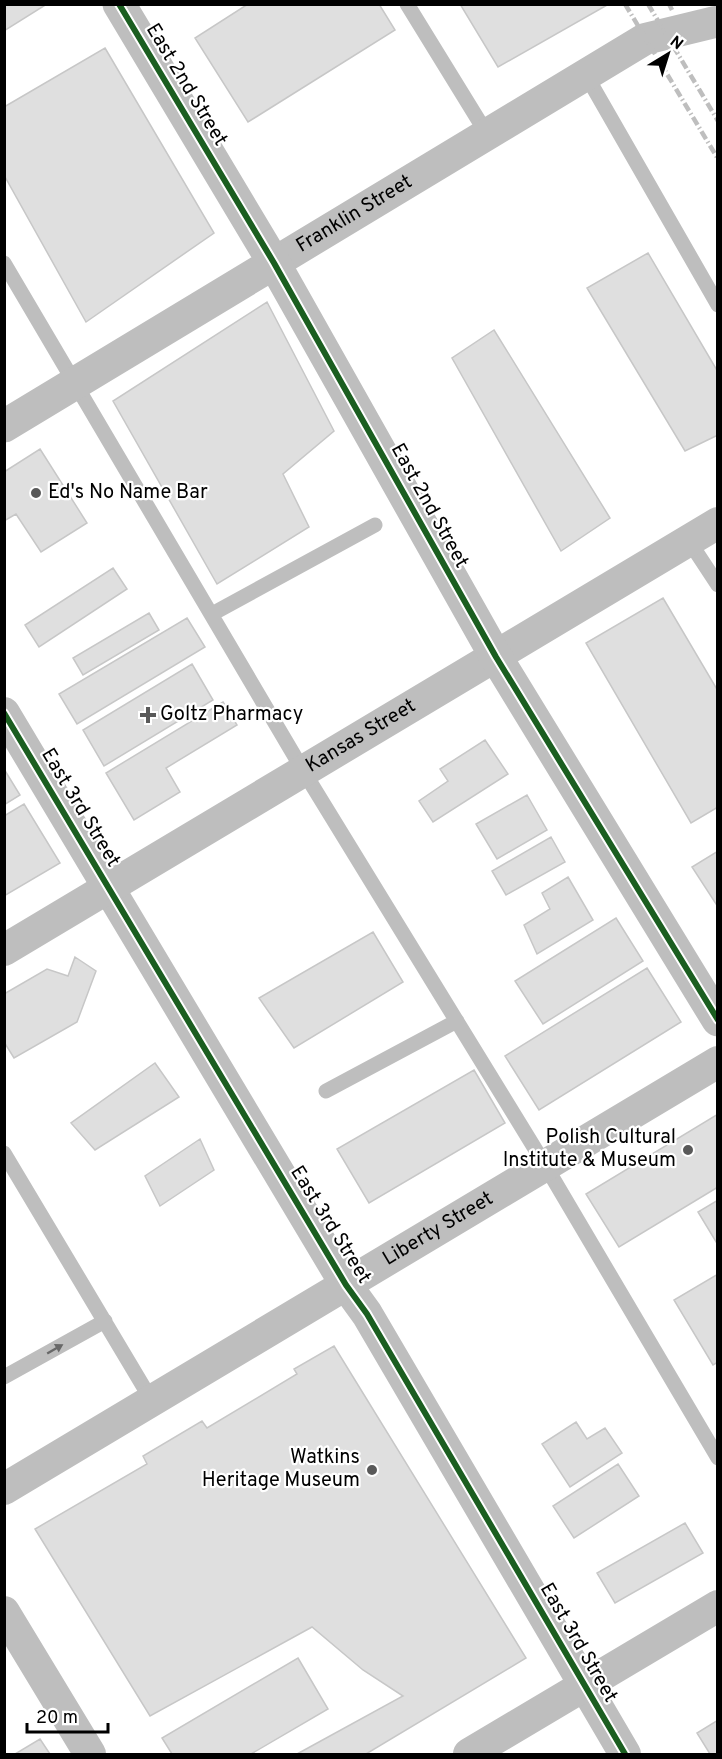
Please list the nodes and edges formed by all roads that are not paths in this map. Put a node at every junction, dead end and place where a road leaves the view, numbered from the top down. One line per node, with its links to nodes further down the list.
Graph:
1 (119, 4): 7 (street, East 2nd Street)
2 (407, 4): 5 (lane)
3 (716, 21): 4 (street, Franklin Street)
4 (586, 75): 5 (street, Franklin Street); 8 (lane)
5 (487, 134): 7 (street, Franklin Street)
6 (4, 263): 9 (lane)
7 (274, 263): 9 (street, Franklin Street); 16 (street, East 2nd Street)
8 (717, 305)
9 (76, 383): 10 (street, Franklin Street); 15 (lane)
10 (4, 426)
11 (717, 523): 13 (street, Kansas Street)
12 (375, 525): 15 (lane)
13 (689, 541): 14 (lane); 16 (street, Kansas Street)
14 (717, 585)
15 (212, 615): 18 (lane)
16 (496, 657): 18 (street, Kansas Street); 21 (street, East 2nd Street)
17 (4, 713): 19 (street, East 3rd Street)
18 (304, 772): 19 (street, Kansas Street); 22 (lane)
19 (109, 888): 20 (street, Kansas Street); 27 (street, East 3rd Street)
20 (4, 950)
21 (717, 1020)
22 (457, 1021): 24 (lane); 26 (lane)
23 (717, 1062): 26 (street, Liberty Street)
24 (326, 1091)
25 (4, 1153): 28 (lane)
26 (545, 1165): 27 (street, Liberty Street); 31 (lane)
27 (345, 1285): 30 (street, Liberty Street); 35 (street, East 3rd Street)
28 (105, 1321): 29 (lane, one-way to 28); 30 (lane)
29 (4, 1377)
30 (152, 1401): 32 (street, Liberty Street)
31 (717, 1458)
32 (4, 1489)
33 (717, 1606): 35 (street)
34 (4, 1612): 36 (street)
35 (584, 1685): 37 (street); 38 (street, East 3rd Street)
36 (90, 1755)
37 (469, 1755)
38 (625, 1755)

